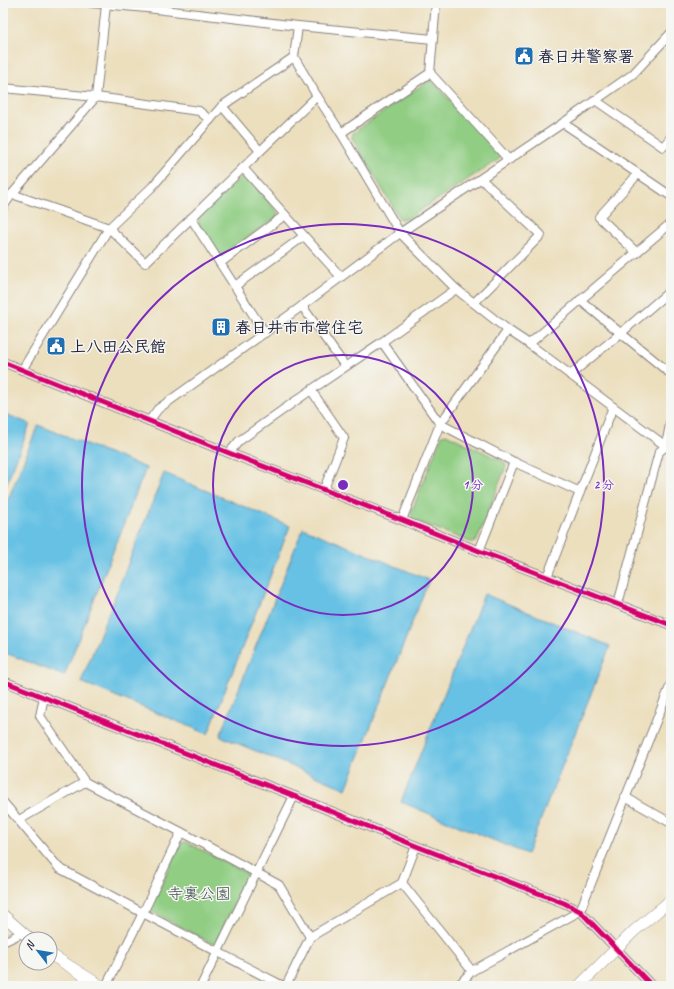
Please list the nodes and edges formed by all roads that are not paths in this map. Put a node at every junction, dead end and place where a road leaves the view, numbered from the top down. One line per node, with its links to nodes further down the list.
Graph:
1 (91, 3): 3 (street)
2 (436, 3): 7 (street)
3 (106, 5): 4 (street); 12 (street)
4 (147, 6): 5 (street)
5 (298, 26): 7 (street); 8 (street)
6 (671, 33): 13 (street)
7 (433, 39): 9 (street)
8 (294, 57): 11 (street); 14 (street)
9 (430, 73): 17 (street); 20 (street)
10 (3, 88): 12 (street)
11 (317, 96): 17 (street); 19 (street)
12 (96, 97): 15 (street); 24 (street)
13 (595, 100): 16 (street); 18 (street)
14 (222, 106): 15 (street); 19 (street)
15 (210, 120): 30 (street)
16 (563, 123): 20 (street); 22 (street)
17 (341, 133): 31 (street)
18 (671, 137)
19 (260, 151): 21 (street)
20 (509, 160): 23 (street)
21 (243, 168): 27 (street); 28 (street)
22 (638, 174): 25 (street); 33 (street)
23 (481, 179): 31 (street); 40 (street)
24 (12, 194): 26 (street); 30 (street)
25 (671, 196)
26 (3, 207)
27 (285, 215): 32 (street); 34 (street)
28 (191, 218): 30 (street); 34 (street)
29 (671, 223): 33 (street)
30 (109, 228): 49 (street)
31 (400, 233): 35 (street); 37 (street)
32 (304, 236): 35 (street); 36 (street)
33 (637, 253): 39 (street)
34 (220, 263): 36 (street)
35 (341, 277): 41 (street)
36 (235, 286): 43 (street)
37 (456, 290): 40 (street); 45 (street)
38 (671, 290): 44 (street)
39 (580, 300): 44 (street); 46 (street)
40 (474, 303): 42 (street)
41 (302, 306): 43 (street); 48 (street)
42 (508, 330): 46 (street); 56 (street)
43 (265, 333): 55 (street)
44 (621, 333): 50 (street); 51 (street)
45 (382, 342): 48 (street); 56 (street)
46 (529, 344): 51 (street)
47 (3, 362): 49 (street)
48 (345, 366): 52 (street)
49 (22, 370): 55 (street)
50 (671, 374)
51 (570, 375): 53 (street)
52 (311, 390): 58 (street); 60 (street)
53 (613, 407): 57 (street); 61 (street)
54 (671, 419): 57 (street)
55 (149, 421): 58 (street)
56 (440, 424): 59 (street); 62 (street)
57 (668, 448): 65 (street)
58 (229, 453): 60 (street)
59 (514, 462): 61 (street); 63 (street)
60 (324, 489): 62 (street)
61 (580, 492): 64 (street)
62 (402, 520): 63 (street)
63 (479, 551): 64 (street)
64 (547, 577): 65 (street)
65 (618, 604): 66 (street)
66 (671, 625)
67 (3, 681): 69 (street)
68 (671, 684): 72 (street)
69 (44, 697): 70 (street); 71 (street)
70 (85, 782): 74 (street); 76 (street)
71 (294, 796): 77 (street); 78 (street)
72 (625, 797): 75 (street); 81 (street)
73 (3, 802): 74 (street)
74 (19, 820): 82 (street)
75 (671, 823)
76 (181, 832): 78 (street); 82 (street)
77 (416, 846): 79 (street); 81 (street)
78 (257, 873): 85 (street); 89 (street)
79 (402, 883): 85 (street); 91 (street)
80 (671, 900): 88 (street)
81 (580, 911): 88 (street); 91 (street)
82 (143, 913): 89 (street); 93 (street)
83 (3, 915): 84 (street)
84 (21, 931)
85 (310, 937): 95 (street)
86 (18, 938): 87 (street)
87 (3, 942)
88 (617, 949): 97 (street); 98 (street)
89 (217, 952): 94 (street); 95 (street)
90 (58, 960): 92 (street)
91 (472, 971): 96 (street)
92 (92, 985)
93 (106, 986)
94 (201, 986)
95 (285, 986)
96 (458, 986)
97 (579, 986)
98 (652, 986)

